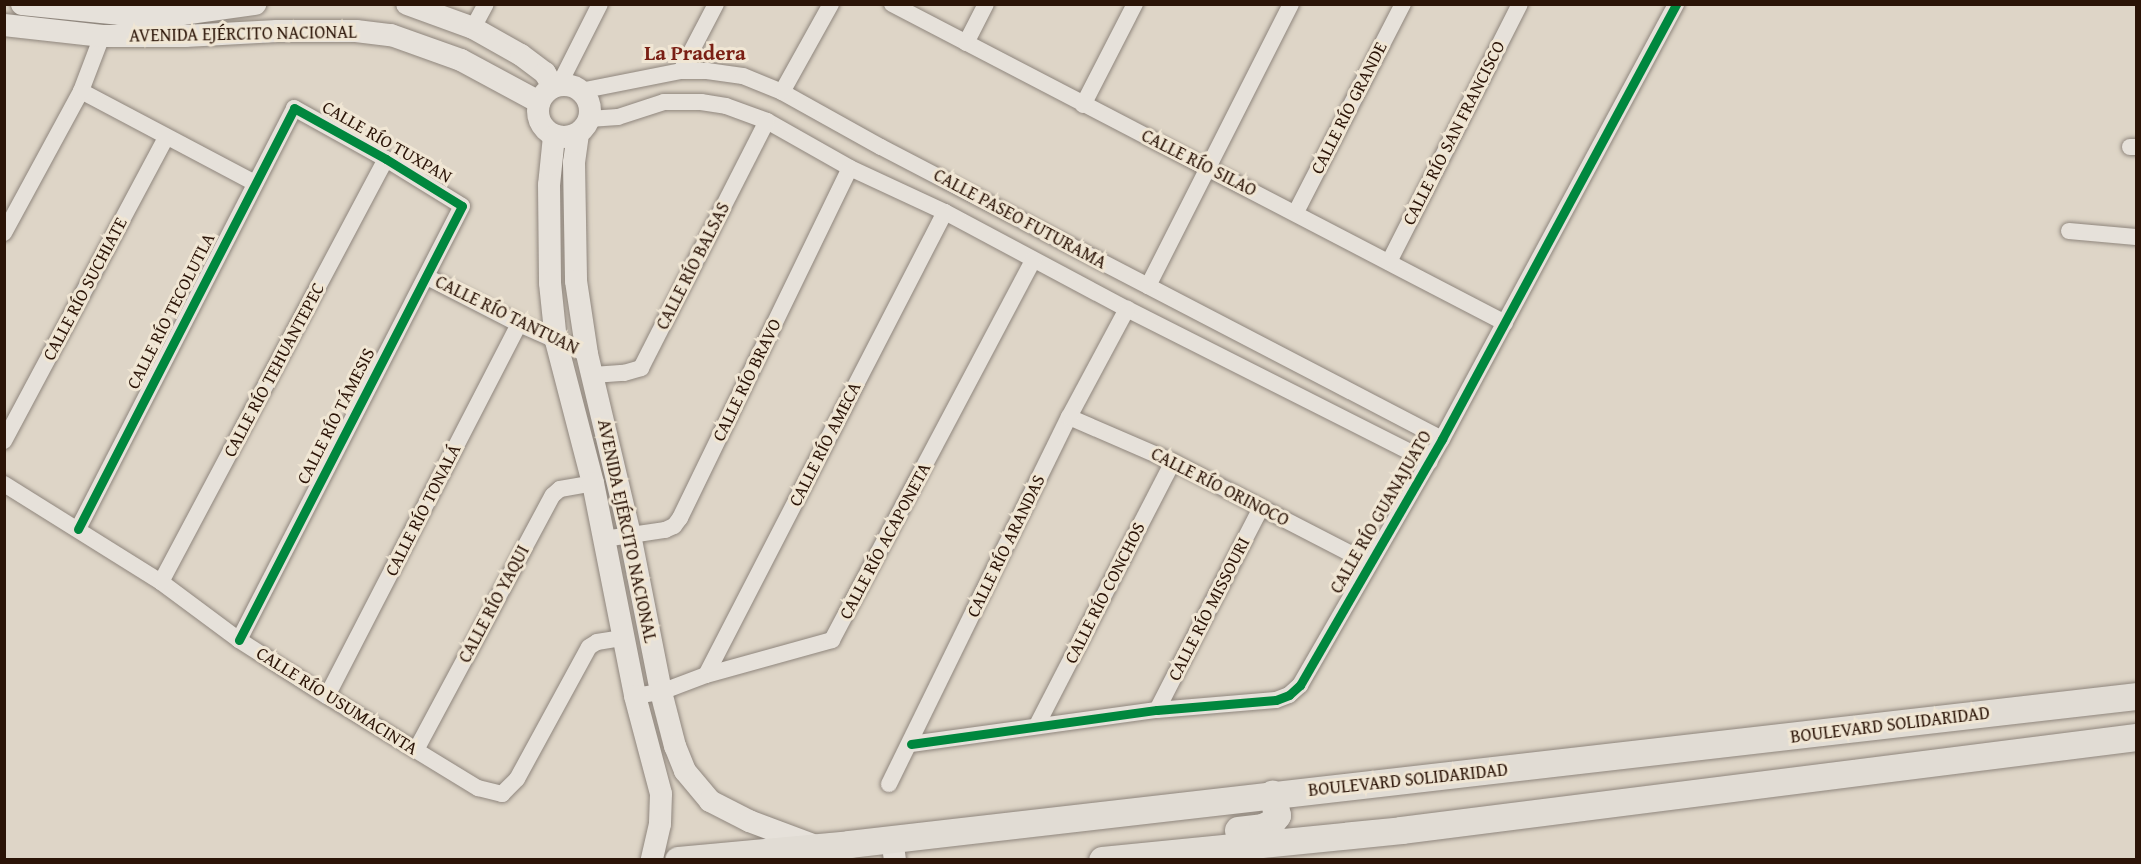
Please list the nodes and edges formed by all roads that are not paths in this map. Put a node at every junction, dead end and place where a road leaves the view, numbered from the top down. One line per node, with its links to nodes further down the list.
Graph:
1 (407, 4): 17 (main road)
2 (486, 4): 17 (street)
3 (600, 4): 22 (street)
4 (716, 4): 20 (street)
5 (831, 4): 23 (street)
6 (892, 4): 19 (street, CALLE RÍO SILAO)
7 (986, 4): 19 (street)
8 (1135, 4): 24 (street)
9 (1291, 4): 33 (street)
10 (1403, 4): 37 (street, CALLE RÍO GRANDE)
11 (1520, 4): 44 (street, CALLE RÍO SAN FRANCISCO)
12 (1676, 4): 51 (street, CALLE RÍO GUANAJUATO)
13 (24, 5): 15 (main road, AVENIDA EJÉRCITO NACIONAL)
14 (248, 5): 15 (main road, AVENIDA EJÉRCITO NACIONAL)
15 (137, 9)
16 (4, 25): 18 (main road, AVENIDA EJÉRCITO NACIONAL)
17 (473, 28): 22 (main road)
18 (102, 36): 21 (street); 22 (main road, AVENIDA EJÉRCITO NACIONAL)
19 (966, 43): 24 (street, CALLE RÍO SILAO)
20 (681, 71): 22 (street, CALLE PASEO FUTURAMA); 23 (street, CALLE PASEO FUTURAMA)
21 (81, 91): 29 (street); 40 (street)
22 (558, 91): 27 (main road); 28 (main road)
23 (782, 92): 31 (street, CALLE PASEO FUTURAMA)
24 (1083, 105): 33 (street, CALLE RÍO SILAO)
25 (294, 108): 30 (street, CALLE RÍO TUXPAN); 34 (street, CALLE RÍO TECOLUTLA)
26 (767, 120): 27 (street, CALLE PASEO FUTURAMA); 32 (street, CALLE PASEO FUTURAMA); 54 (street, CALLE RÍO BALSAS)
27 (583, 127): 28 (main road); 54 (main road, AVENIDA EJÉRCITO NACIONAL)
28 (554, 136): 53 (main road, AVENIDA EJÉRCITO NACIONAL)
29 (166, 137): 34 (street); 57 (street, CALLE RÍO SUCHIATE)
30 (386, 159): 36 (street, CALLE RÍO TUXPAN); 67 (street, CALLE RÍO TEHUANTEPEC)
31 (918, 166): 35 (street); 43 (street, CALLE PASEO FUTURAMA)
32 (850, 168): 35 (street, CALLE PASEO FUTURAMA); 64 (street, CALLE RÍO BRAVO)
33 (1209, 169): 37 (street, CALLE RÍO SILAO); 47 (street)
34 (255, 183): 63 (street, CALLE RÍO TECOLUTLA)
35 (902, 191): 38 (street, CALLE PASEO FUTURAMA)
36 (462, 206): 45 (street, CALLE RÍO TÁMESIS)
37 (1296, 212): 44 (street, CALLE RÍO SILAO)
38 (945, 213): 42 (street, CALLE PASEO FUTURAMA); 70 (street, CALLE RÍO AMECA)
39 (2069, 231): 41 (street)
40 (4, 233)
41 (2136, 237)
42 (1033, 260): 46 (street, CALLE PASEO FUTURAMA); 70 (street, CALLE RÍO ACAPONETA)
43 (1097, 260): 46 (street); 47 (street, CALLE PASEO FUTURAMA)
44 (1389, 262): 51 (street, CALLE RÍO SILAO)
45 (426, 277): 52 (street, CALLE RÍO TANTUAN); 69 (street, CALLE RÍO TÁMESIS)
46 (1084, 285): 49 (street, CALLE PASEO FUTURAMA)
47 (1148, 286): 48 (street, CALLE PASEO FUTURAMA)
48 (1170, 298): 50 (street); 56 (street, CALLE PASEO FUTURAMA)
49 (1127, 309): 50 (street, CALLE PASEO FUTURAMA); 55 (street, CALLE RÍO ARANDAS)
50 (1157, 323): 59 (street, CALLE PASEO FUTURAMA)
51 (1505, 323): 56 (street, CALLE RÍO GUANAJUATO)
52 (519, 324): 53 (street, CALLE RÍO TANTUAN); 72 (street, CALLE RÍO TONALÁ)
53 (556, 341): 54 (street, CALLE RÍO TANTUAN); 60 (main road, AVENIDA EJÉRCITO NACIONAL)
54 (590, 364): 64 (main road, AVENIDA EJÉRCITO NACIONAL)
55 (1069, 417): 58 (street, CALLE RÍO ORINOCO); 78 (street, CALLE RÍO ARANDAS)
56 (1442, 439): 59 (street, CALLE RÍO GUANAJUATO)
57 (4, 441)
58 (1173, 462): 62 (street, CALLE RÍO ORINOCO); 76 (street, CALLE RÍO CONCHOS)
59 (1430, 462): 66 (street, CALLE RÍO GUANAJUATO)
60 (593, 483): 65 (main road, AVENIDA EJÉRCITO NACIONAL); 79 (street, CALLE RÍO YAQUI)
61 (4, 484): 63 (street, CALLE RÍO USUMACINTA)
62 (1261, 508): 66 (street, CALLE RÍO ORINOCO); 75 (street, CALLE RÍO MISSOURI)
63 (78, 529): 67 (street, CALLE RÍO USUMACINTA)
64 (630, 534): 65 (street, CALLE RÍO BRAVO); 71 (main road, AVENIDA EJÉRCITO NACIONAL)
65 (604, 539): 68 (main road, AVENIDA EJÉRCITO NACIONAL)
66 (1369, 562): 75 (street, CALLE RÍO GUANAJUATO)
67 (161, 582): 69 (street, CALLE RÍO USUMACINTA)
68 (623, 638): 73 (main road, AVENIDA EJÉRCITO NACIONAL); 79 (street, CALLE RÍO USUMACINTA)
69 (239, 640): 72 (street, CALLE RÍO USUMACINTA)
70 (706, 675): 71 (street, CALLE RÍO ACAPONETA)
71 (661, 692): 73 (street, CALLE RÍO ACAPONETA); 82 (main road, AVENIDA EJÉRCITO NACIONAL)
72 (327, 696): 79 (street, CALLE RÍO USUMACINTA)
73 (635, 696): 85 (main road, AVENIDA EJÉRCITO NACIONAL)
74 (2136, 696): 81 (highway, BOULEVARD SOLIDARIDAD)
75 (1157, 710): 76 (street, CALLE RÍO GUANAJUATO)
76 (1038, 725): 78 (street, CALLE RÍO GUANAJUATO)
77 (2136, 737): 88 (highway)
78 (911, 744): 80 (street, CALLE RÍO ARANDAS)
79 (416, 750)
80 (889, 784)
81 (1272, 794): 83 (highway, BOULEVARD SOLIDARIDAD); 87 (highway)
82 (816, 846): 84 (highway, BOULEVARD SOLIDARIDAD); 86 (highway, BOULEVARD SOLIDARIDAD)
83 (893, 849): 84 (highway, BOULEVARD SOLIDARIDAD)
84 (861, 851)
85 (652, 860)
86 (678, 860)
87 (1094, 860)
88 (1102, 860)

